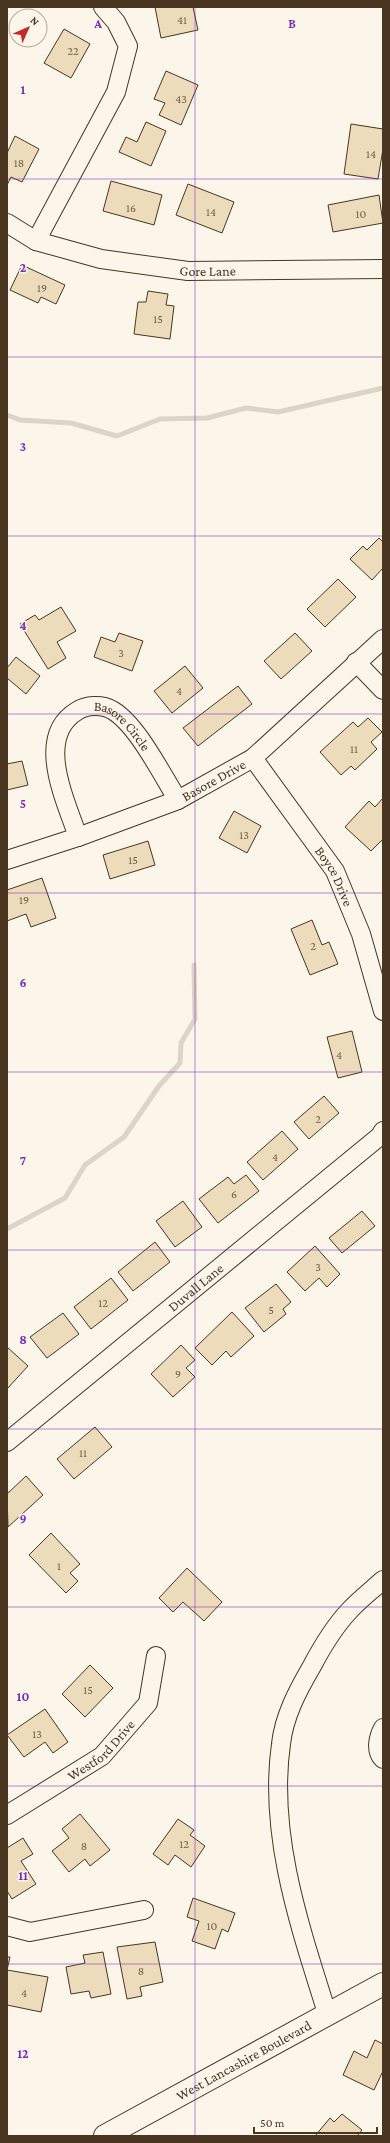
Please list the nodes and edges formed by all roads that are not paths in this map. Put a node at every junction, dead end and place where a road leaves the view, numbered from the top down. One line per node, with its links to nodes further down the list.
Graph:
1 (103, 7): 3 (street)
2 (7, 223): 3 (street, Gore Lane)
3 (36, 241): 4 (street, Gore Lane)
4 (383, 270)
5 (383, 639): 6 (street, Basore Drive)
6 (356, 662): 7 (street); 8 (street, Basore Drive)
7 (383, 690)
8 (253, 758): 9 (street, Basore Drive); 12 (street, Boyce Drive)
9 (178, 800): 10 (street, Basore Drive); 10 (street, Basore Circle)
10 (78, 837): 11 (street, Basore Drive)
11 (7, 860)
12 (383, 1011)
13 (383, 1131): 14 (street, Duvall Lane)
14 (7, 1442)
15 (383, 1580): 23 (street)
16 (156, 1656): 19 (street, Westford Drive)
17 (383, 1728): 18 (street)
18 (383, 1759)
19 (7, 1815)
20 (144, 1910): 21 (street)
21 (7, 1926)
22 (383, 1984): 23 (main road, West Lancashire Boulevard)
23 (327, 2013): 24 (main road, West Lancashire Boulevard)
24 (105, 2136)

